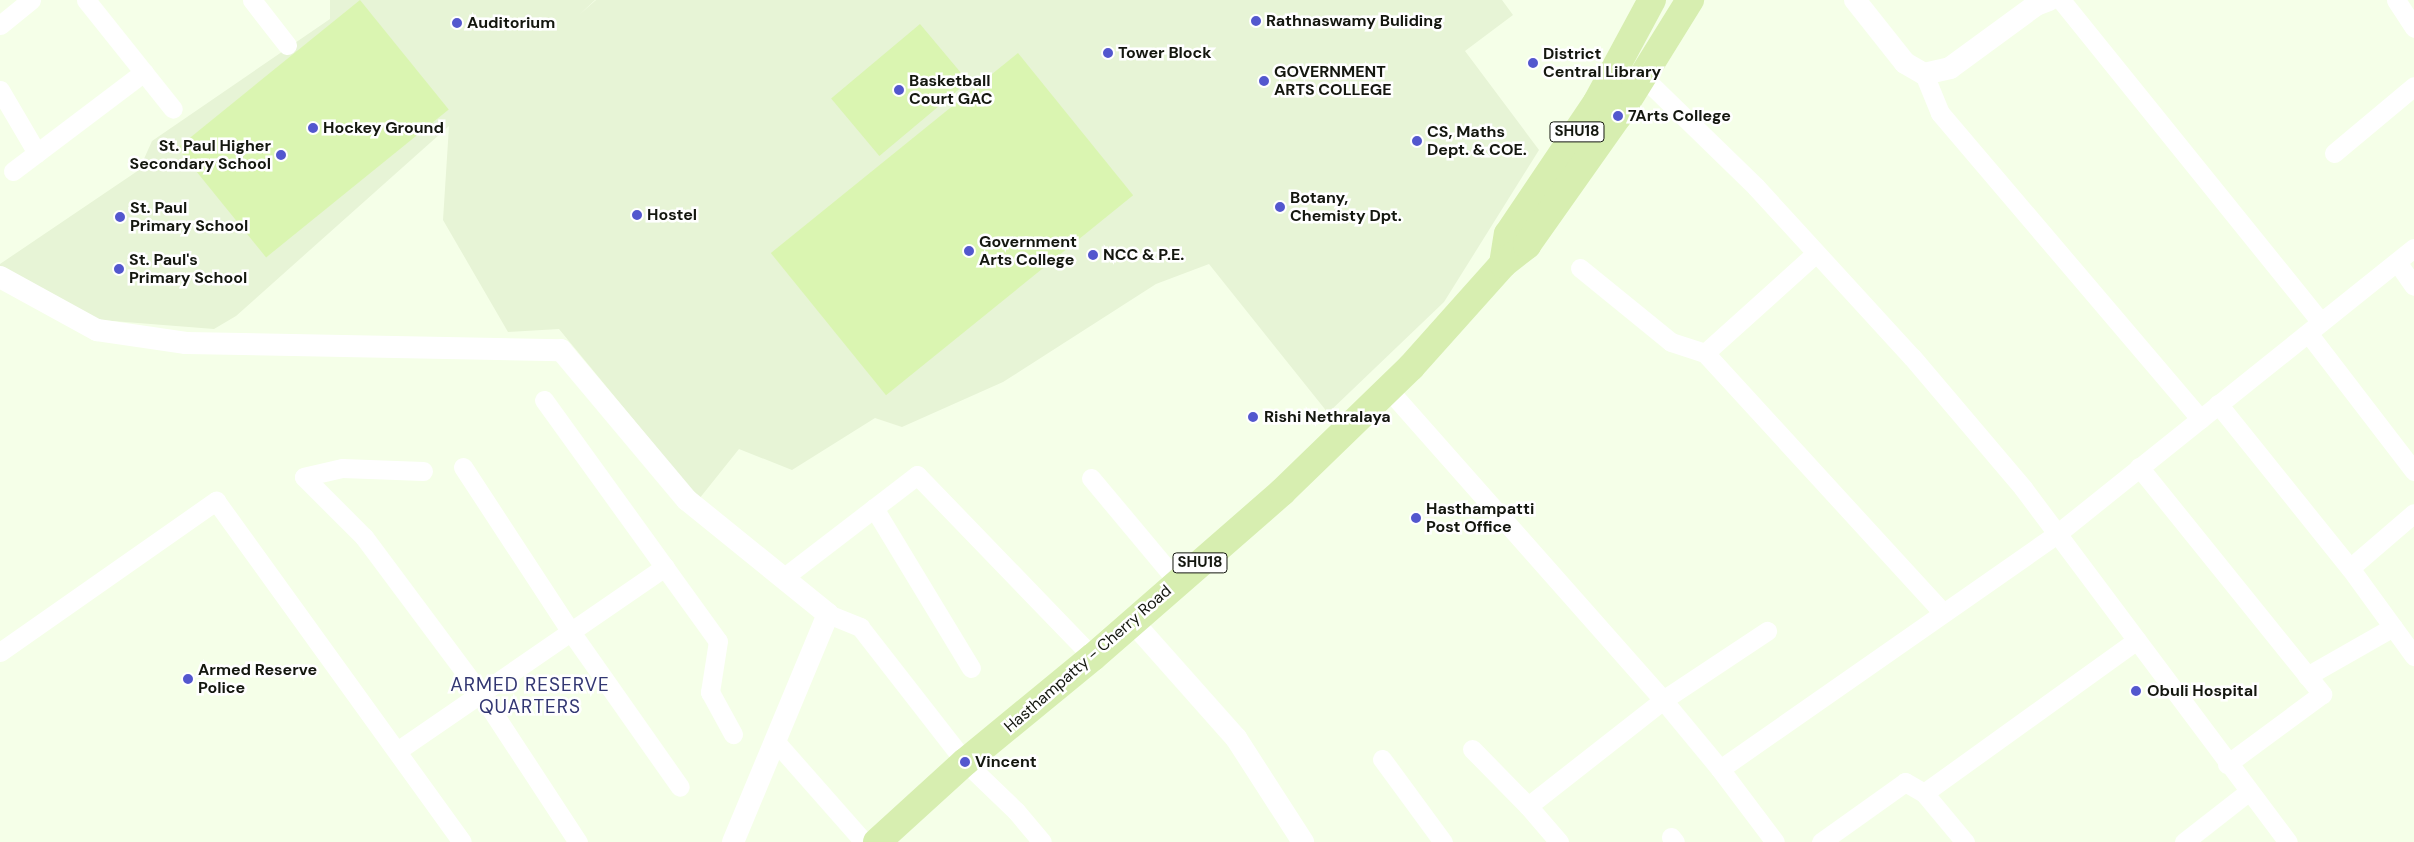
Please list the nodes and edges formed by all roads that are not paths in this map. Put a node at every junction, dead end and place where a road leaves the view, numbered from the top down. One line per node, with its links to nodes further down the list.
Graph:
1 (31, 0): 11 (street)
2 (86, 0): 14 (street)
3 (252, 0): 13 (street)
4 (1652, 0): 26 (main road, SHU18)
5 (1658, 0): 6 (main road)
6 (1690, 0): 16 (main road, Hasthampatty - Cherry Road)
7 (1855, 0): 15 (street)
8 (2049, 0): 15 (street)
9 (2061, 0): 30 (street)
10 (2396, 0): 12 (street)
11 (0, 24)
12 (2414, 28)
13 (287, 45)
14 (144, 72): 19 (street); 20 (street)
15 (1924, 74): 35 (street)
16 (1642, 76): 24 (street); 26 (main road, Hasthampatty - Cherry Road)
17 (2414, 86): 21 (street)
18 (0, 90): 20 (street)
19 (174, 109)
20 (37, 153): 22 (street)
21 (2334, 153)
22 (13, 171)
23 (2414, 248): 25 (street)
24 (1815, 254): 31 (street); 43 (street)
25 (2397, 262): 29 (street); 30 (street)
26 (1504, 264): 32 (main road, Hasthampatty - Cherry Road / SHU18)
27 (1580, 268): 31 (street)
28 (0, 277): 46 (street)
29 (2414, 286)
30 (2314, 328): 34 (street); 39 (street)
31 (1705, 352): 48 (street)
32 (1388, 389): 47 (main road, Hasthampatty - Cherry Road / SHU18); 61 (street)
33 (544, 400): 44 (street)
34 (2218, 404): 35 (street); 45 (street)
35 (2200, 419): 37 (street)
36 (463, 467): 52 (street)
37 (2139, 467): 43 (street); 59 (street)
38 (423, 471): 60 (street)
39 (2414, 471)
40 (1092, 478): 47 (street)
41 (874, 508): 46 (street); 57 (street); 58 (street)
42 (2414, 512): 45 (street)
43 (2058, 533): 48 (street); 54 (street)
44 (665, 567): 52 (street); 62 (street)
45 (2350, 568): 51 (street)
46 (783, 578): 49 (street)
47 (1178, 582): 50 (main road, Hasthampatty - Cherry Road / SHU18)
48 (1942, 612): 69 (street)
49 (828, 614): 63 (street); 67 (street)
50 (1132, 621): 57 (main road, Hasthampatty - Cherry Road / SHU18); 74 (street)
51 (2393, 627): 56 (street); 59 (street)
52 (571, 632): 60 (street); 70 (street)
53 (1767, 632): 61 (street)
54 (2137, 640): 68 (street); 72 (street)
55 (0, 652): 65 (street)
56 (2414, 656)
57 (1093, 657): 67 (main road, Hasthampatty - Cherry Road / SHU18)
58 (971, 668)
59 (2307, 676): 68 (street)
60 (481, 694): 65 (street); 76 (street)
61 (1663, 700): 69 (street); 73 (street)
62 (733, 734)
63 (774, 741): 77 (street); 78 (street)
64 (1472, 748): 73 (street)
65 (397, 751): 75 (street)
66 (1382, 759): 81 (street)
67 (965, 762): 79 (main road, Hasthampatty - Cherry Road / SHU18); 80 (street)
68 (2228, 764): 71 (street)
69 (1720, 769): 83 (street)
70 (680, 787)
71 (2248, 792): 86 (street); 87 (street)
72 (1924, 794): 84 (street); 85 (street)
73 (1528, 806): 82 (street)
74 (1296, 839)
75 (462, 842)
76 (578, 842)
77 (733, 842)
78 (864, 842)
79 (877, 842)
80 (1042, 842)
81 (1443, 842)
82 (1559, 842)
83 (1774, 842)
84 (1821, 842)
85 (1965, 842)
86 (2184, 842)
87 (2288, 842)

